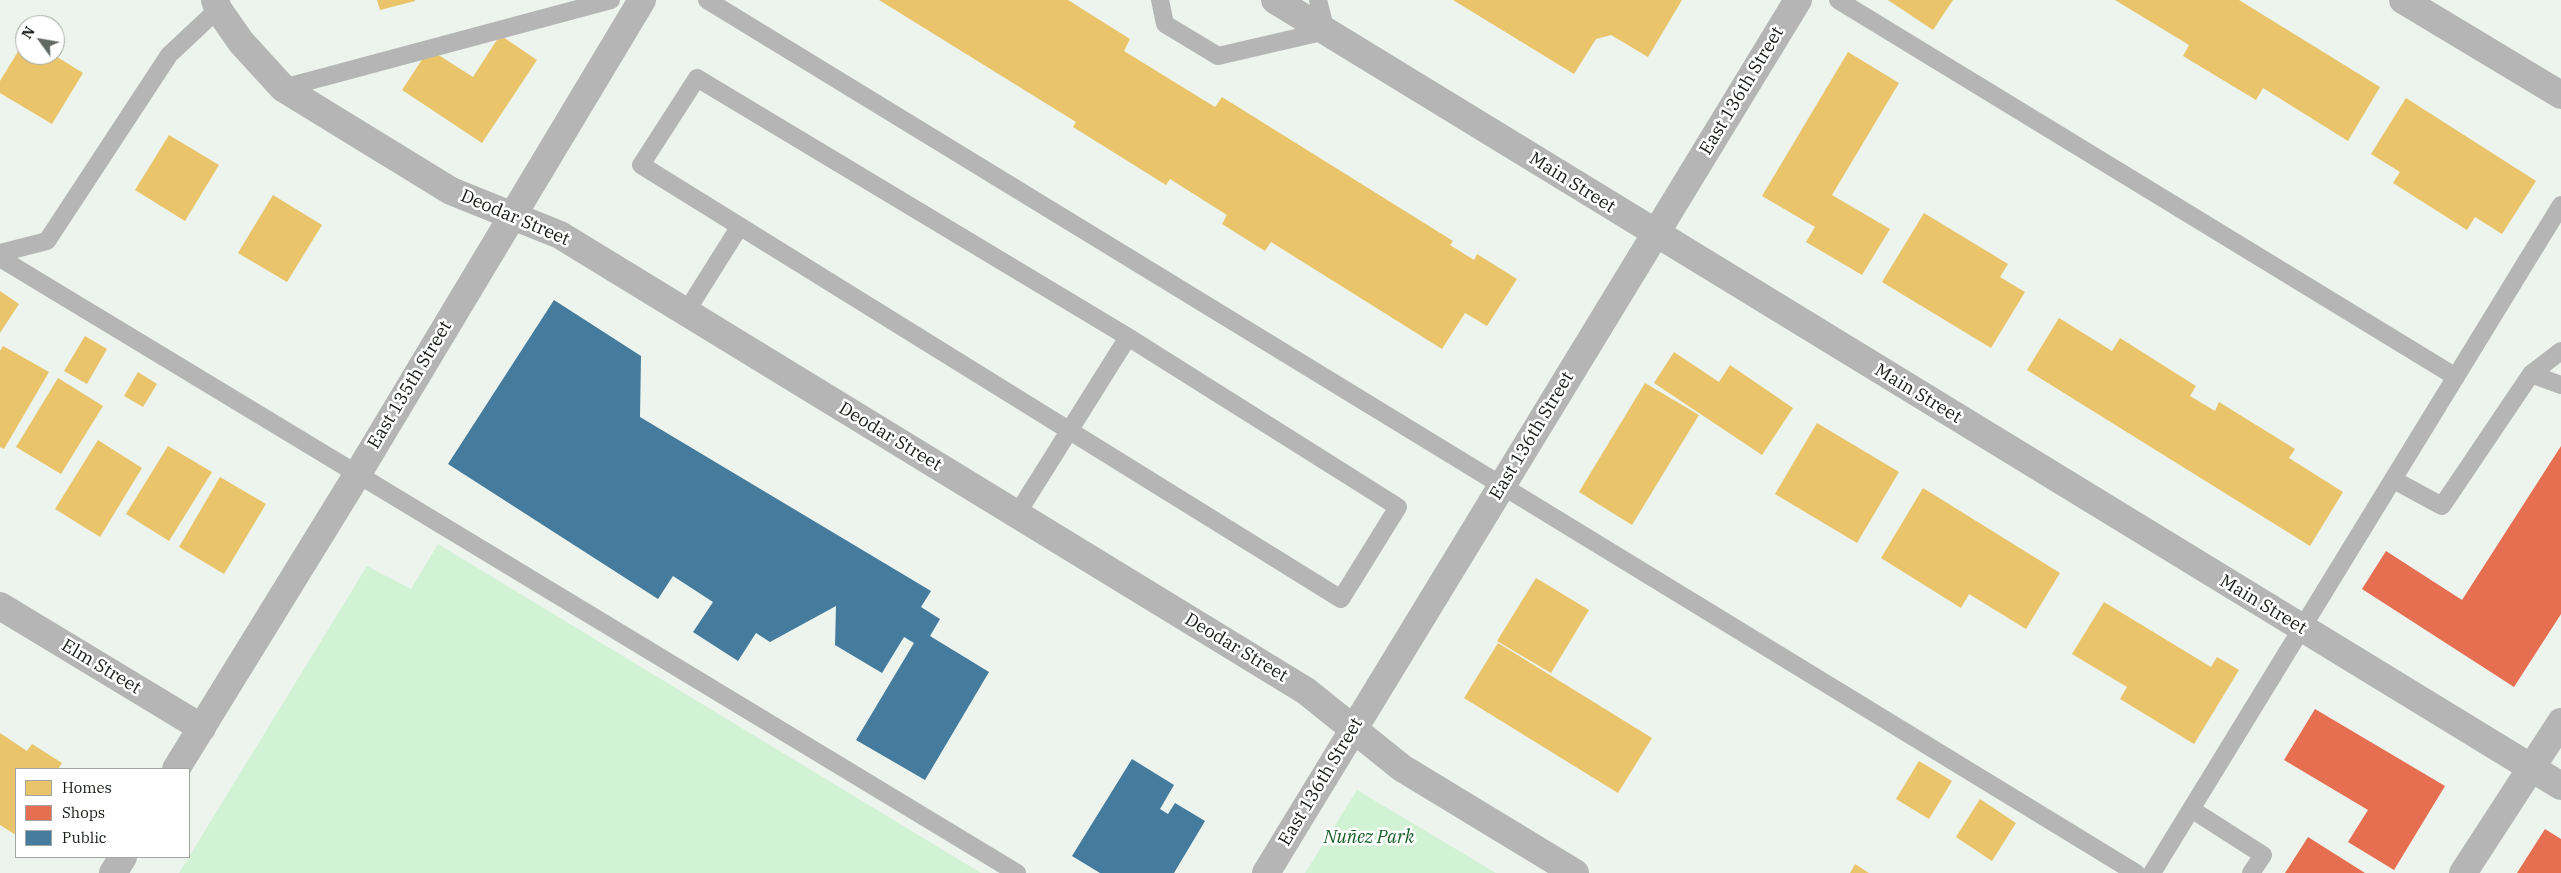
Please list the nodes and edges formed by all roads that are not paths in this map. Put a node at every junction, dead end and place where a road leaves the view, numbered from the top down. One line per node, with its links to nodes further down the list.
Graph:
1 (611, 0): 12 (lane)
2 (642, 0): 15 (street, East 135th Street)
3 (707, 0): 29 (lane)
4 (1160, 0): 11 (lane)
5 (1275, 0): 11 (street, Main Street)
6 (1318, 0): 11 (lane)
7 (1798, 0): 17 (street, East 136th Street)
8 (1838, 0): 24 (lane)
9 (2419, 4): 13 (street)
10 (216, 5): 12 (street, Deodar Street); 18 (lane)
11 (1326, 31): 17 (street, Main Street)
12 (284, 88): 15 (street, Deodar Street)
13 (2561, 96)
14 (2561, 205): 24 (lane)
15 (512, 215): 20 (street, Deodar Street); 27 (street, East 135th Street)
16 (740, 226): 20 (lane); 21 (lane); 26 (lane)
17 (1655, 234): 29 (street, East 136th Street); 32 (street, Main Street)
18 (0, 252)
19 (0, 258): 27 (lane)
20 (686, 312): 30 (street, Deodar Street)
21 (1128, 337): 26 (lane); 26 (lane)
22 (2561, 351): 23 (lane)
23 (2531, 374): 25 (lane); 28 (lane)
24 (2456, 377): 28 (lane)
25 (2561, 385)
26 (1070, 430): 30 (lane)
27 (357, 475): 34 (street, East 135th Street); 42 (lane)
28 (2394, 480): 32 (lane)
29 (1502, 484): 35 (street, East 136th Street); 45 (lane)
30 (1017, 514): 35 (street, Deodar Street)
31 (0, 606): 34 (street, Elm Street)
32 (2303, 629): 37 (street, Main Street); 39 (lane)
33 (2561, 722): 37 (street)
34 (202, 728): 36 (street, East 135th Street)
35 (1354, 728): 43 (street, East 136th Street); 44 (street, Deodar Street)
36 (177, 768)
37 (2531, 768): 38 (street, Main Street); 48 (street)
38 (2561, 786)
39 (2191, 809): 46 (lane); 47 (lane)
40 (122, 858): 41 (street)
41 (113, 873)
42 (1017, 873)
43 (1266, 873)
44 (1575, 873)
45 (2136, 873)
46 (2152, 873)
47 (2251, 873)
48 (2463, 873)

